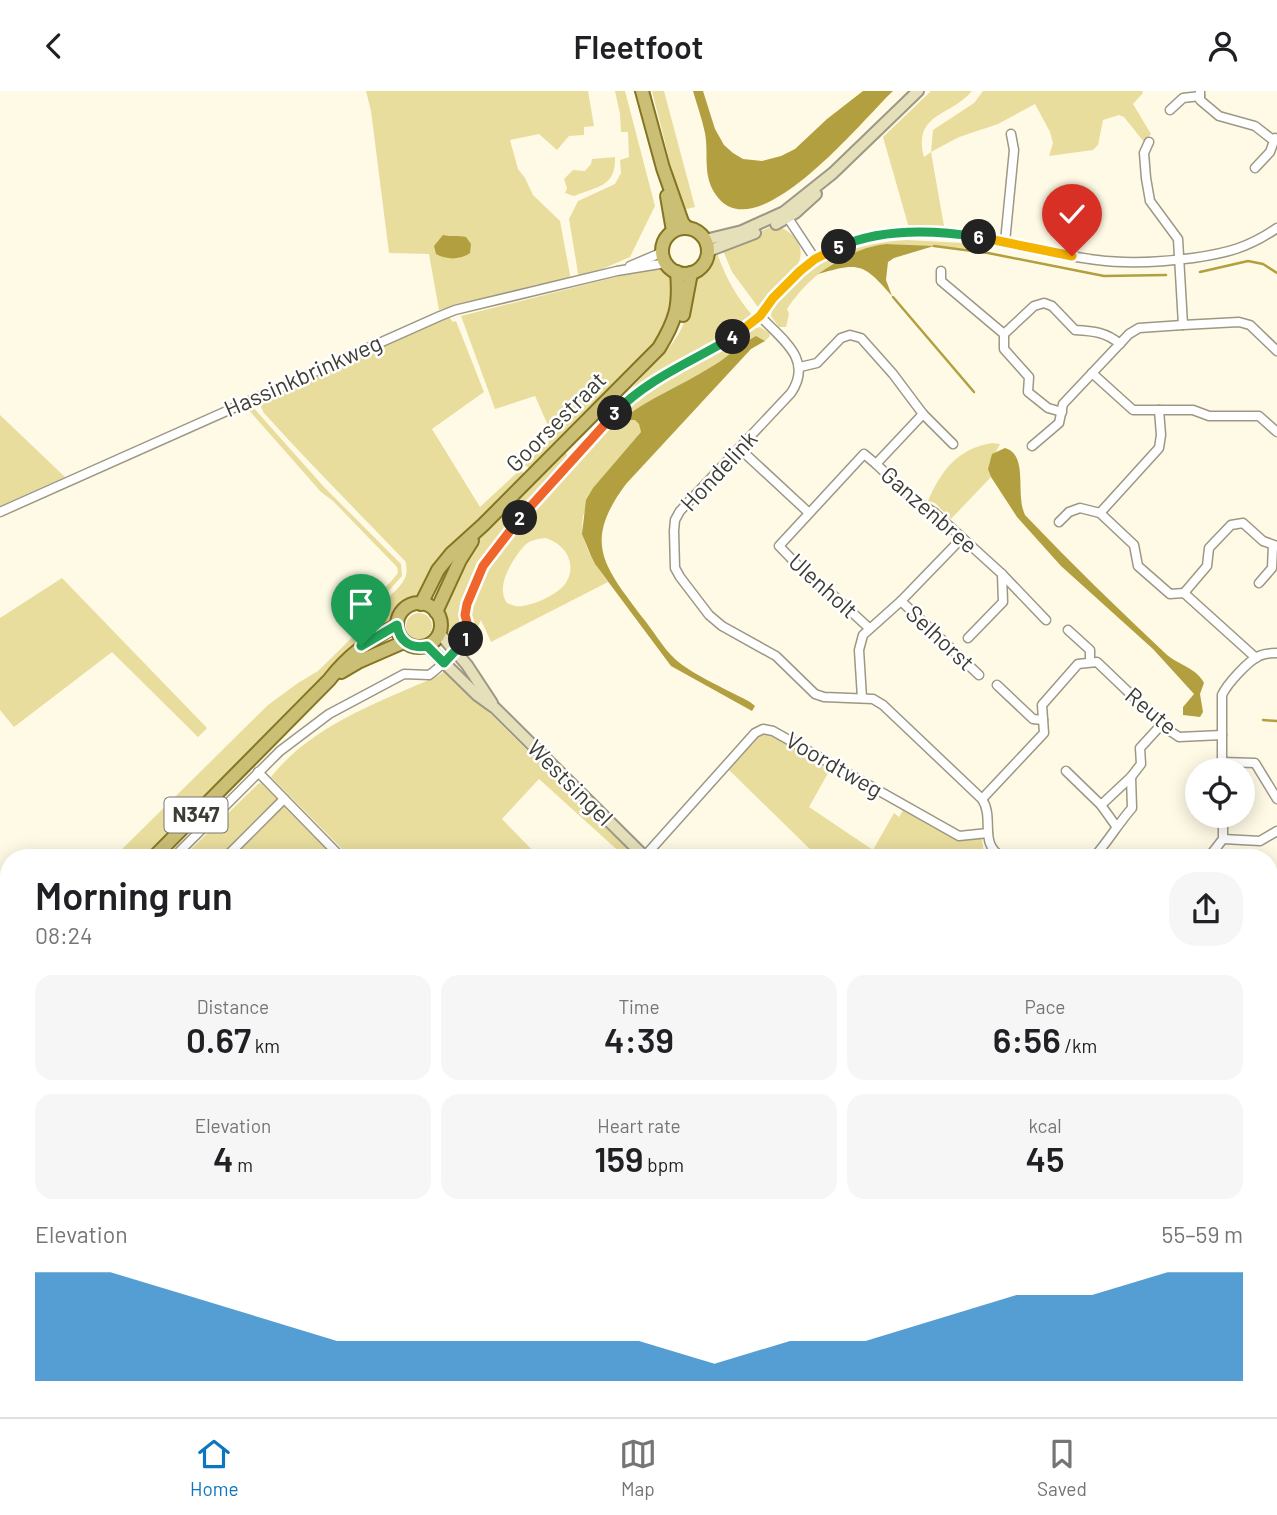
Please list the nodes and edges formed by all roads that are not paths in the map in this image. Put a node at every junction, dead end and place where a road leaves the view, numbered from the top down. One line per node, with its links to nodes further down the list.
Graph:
1 (642, 91): 8 (main road)
2 (918, 91): 10 (main road)
3 (1200, 93): 4 (street); 6 (street)
4 (1170, 110)
5 (1011, 134): 14 (street)
6 (1275, 138): 9 (street)
7 (1149, 142): 18 (street)
8 (663, 168): 11 (main road); 13 (main road)
9 (1255, 168)
10 (786, 215): 15 (main road); 17 (street)
11 (687, 228): 13 (main road); 15 (main road)
12 (1277, 228): 18 (street)
13 (673, 232): 16 (main road)
14 (1005, 242): 17 (street); 18 (street)
15 (707, 245): 21 (main road)
16 (664, 257): 20 (main road); 38 (street, Hassinkbrinkweg)
17 (815, 259): 22 (street)
18 (1179, 260): 23 (street)
19 (942, 271): 24 (street)
20 (677, 272): 21 (main road); 26 (main road, Goorsestraat)
21 (691, 273): 26 (main road, Goorsestraat)
22 (760, 316): 28 (street); 59 (street)
23 (1183, 325): 25 (street); 27 (street)
24 (1004, 334): 25 (street); 31 (street)
25 (1119, 344): 29 (street)
26 (659, 348): 42 (main road, Goorsestraat)
27 (1277, 351)
28 (800, 367): 32 (street); 36 (street, Hondelink)
29 (1092, 373): 30 (street); 31 (street)
30 (1159, 410): 33 (street); 40 (street)
31 (1062, 412): 35 (street)
32 (923, 414): 34 (street); 37 (street, Ganzenbree)
33 (1277, 432)
34 (953, 444)
35 (1032, 446)
36 (739, 448): 39 (street); 67 (street, Hondelink)
37 (876, 464): 39 (street, Ulenholt); 43 (street, Ganzenbree)
38 (0, 512)
39 (808, 512): 53 (street, Ulenholt)
40 (1100, 513): 41 (street); 47 (street)
41 (1059, 522)
42 (483, 525): 49 (main road, Goorsestraat); 50 (main road, Goorsestraat)
43 (962, 538): 45 (street, Ganzenbree); 48 (street, Selhorst)
44 (1275, 546): 46 (street); 47 (street)
45 (1002, 574): 51 (street, Ganzenbree); 56 (street)
46 (1259, 583)
47 (1184, 593): 61 (street)
48 (901, 601): 53 (street, Selhorst); 64 (street, Selhorst)
49 (421, 604): 50 (main road); 52 (main road, N347)
50 (436, 612): 55 (main road)
51 (1046, 620)
52 (397, 625): 57 (main road); 65 (main road, N347)
53 (869, 628): 67 (street, Selhorst)
54 (1068, 631): 62 (street, Reute)
55 (439, 633): 58 (main road); 59 (main road, Westsingel)
56 (968, 638)
57 (404, 642): 58 (main road); 65 (main road, N347)
58 (427, 646): 63 (main road, Westsingel)
59 (456, 652): 63 (street); 68 (main road, Westsingel)
60 (1277, 653): 61 (street)
61 (1256, 658): 71 (street)
62 (1090, 662): 69 (street); 70 (street, Reute)
63 (444, 663): 68 (main road, Westsingel); 75 (street)
64 (979, 675)
65 (329, 680): 86 (main road, N347)
66 (997, 685): 69 (street)
67 (862, 698): 78 (street, Hondelink)
68 (495, 708): 90 (main road, Westsingel)
69 (1043, 720): 78 (street)
70 (1162, 724): 71 (street, Reute); 76 (street)
71 (1222, 735): 72 (street)
72 (1222, 758)
73 (1255, 763): 79 (street)
74 (1066, 771): 80 (street)
75 (258, 772): 77 (street); 87 (street)
76 (1130, 777): 80 (street); 81 (street)
77 (284, 799): 88 (street); 89 (street)
78 (982, 799): 84 (street)
79 (1277, 799)
80 (1101, 804): 81 (street)
81 (1116, 826): 93 (street)
82 (1223, 828): 85 (street)
83 (1277, 831): 85 (street)
84 (988, 833): 91 (street, Voordtweg); 92 (street)
85 (1223, 839): 94 (street)
86 (162, 849)
87 (182, 849)
88 (234, 849)
89 (333, 849)
90 (637, 849)
91 (652, 849)
92 (992, 849)
93 (1101, 849)
94 (1215, 849)

